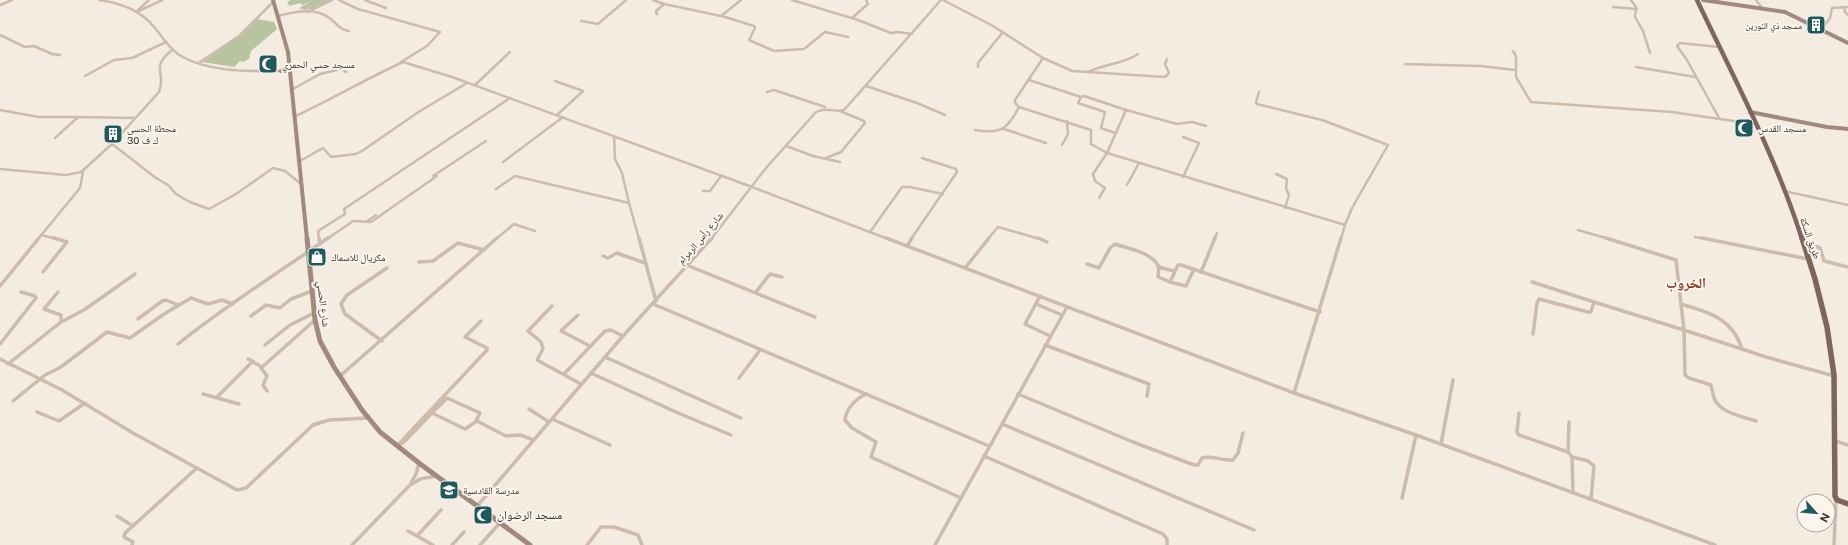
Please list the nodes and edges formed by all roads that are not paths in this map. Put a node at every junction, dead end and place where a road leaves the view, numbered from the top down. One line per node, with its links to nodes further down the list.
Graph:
1 (8, 0): 20 (street)
2 (12, 0): 20 (street)
3 (99, 0): 28 (street)
4 (149, 0): 28 (street)
5 (162, 0): 28 (street)
6 (332, 0): 29 (street)
7 (339, 0): 53 (street)
8 (365, 0): 25 (street)
9 (626, 0): 35 (street)
10 (653, 0): 21 (street)
11 (741, 0): 33 (street)
12 (792, 0): 34 (street)
13 (866, 0): 34 (street)
14 (942, 0): 38 (street); 40 (street)
15 (1631, 0): 27 (street)
16 (1697, 0): 44 (main road, طريق السكة)
17 (1703, 0): 26 (street)
18 (1756, 0): 26 (street)
19 (273, 1): 32 (street, شارع الحسي); 54 (street)
20 (0, 4)
21 (664, 4): 30 (street); 33 (street)
22 (1613, 7): 27 (street)
23 (1844, 7): 24 (street); 31 (street); 37 (street)
24 (1848, 7)
25 (386, 8)
26 (1762, 8): 37 (street)
27 (1637, 9): 48 (street)
28 (137, 12): 42 (street)
29 (307, 12): 32 (street); 36 (street)
30 (657, 14)
31 (1848, 15)
32 (278, 16): 56 (street, شارع الحسي)
33 (722, 16): 41 (street)
34 (852, 18): 40 (street)
35 (581, 21)
36 (349, 31)
37 (1820, 31): 43 (street)
38 (1003, 32): 51 (street); 57 (street)
39 (0, 34): 50 (street)
40 (912, 34): 70 (street)
41 (848, 37)
42 (166, 42): 45 (street); 64 (street)
43 (1848, 43)
44 (1719, 47): 65 (street); 81 (main road, طريق السكة)
45 (172, 50): 54 (street); 86 (street)
46 (1513, 51): 61 (street)
47 (510, 52): 69 (street)
48 (1650, 53)
49 (1138, 54): 63 (street)
50 (60, 55)
51 (1043, 58): 63 (street); 66 (street)
52 (1167, 59): 63 (street)
53 (401, 62): 68 (street); 83 (street)
54 (200, 63): 59 (street)
55 (1405, 64): 61 (street)
56 (290, 65): 59 (street); 60 (street, شارع الحسي)
57 (978, 67)
58 (1636, 67): 65 (street)
59 (281, 70): 60 (street)
60 (290, 70): 71 (street, شارع الحسي)
61 (1515, 70): 88 (street)
62 (346, 72): 71 (street)
63 (1088, 72)
64 (85, 76)
65 (1695, 77): 88 (street)
66 (1029, 80): 74 (street); 76 (street)
67 (555, 81): 82 (street)
68 (467, 82): 69 (street); 107 (street)
69 (475, 85): 75 (street)
70 (866, 86): 80 (street); 84 (street)
71 (293, 89): 83 (street, شارع الحسي)
72 (767, 92): 77 (street)
73 (1259, 92): 131 (street)
74 (1081, 97): 79 (street); 95 (street)
75 (510, 98): 82 (street); 140 (street)
76 (1019, 107): 89 (street); 92 (street)
77 (827, 108): 80 (street); 103 (street, شارع رأس الرمرام)
78 (0, 110): 85 (street)
79 (1126, 110): 91 (street); 95 (street)
80 (840, 111): 105 (street)
81 (1751, 114): 90 (main road, طريق السكة); 93 (street)
82 (557, 115): 87 (street)
83 (296, 116): 107 (street, شارع الحسي)
84 (945, 116)
85 (78, 117): 86 (street); 98 (street)
86 (134, 118): 101 (street)
87 (563, 118): 96 (street); 108 (street)
88 (1719, 118): 90 (street)
89 (1067, 121): 102 (street); 104 (street)
90 (1754, 124): 124 (main road, طريق السكة)
91 (1206, 126)
92 (1004, 129): 94 (street); 100 (street)
93 (1848, 129)
94 (975, 130)
95 (1115, 133): 104 (street)
96 (614, 136): 116 (street); 127 (street)
97 (1183, 137): 117 (street)
98 (55, 138)
99 (486, 141): 130 (street)
100 (1046, 143)
101 (112, 144): 112 (street); 119 (street)
102 (1062, 145)
103 (786, 146): 105 (street); 121 (street, شارع رأس الرمرام)
104 (1107, 153): 110 (street); 126 (street)
105 (826, 158): 109 (street)
106 (922, 158): 125 (street)
107 (300, 161): 119 (street, شارع الحسي)
108 (503, 162)
109 (840, 162)
110 (1139, 163): 117 (street); 120 (street)
111 (0, 169): 114 (street)
112 (84, 170): 114 (street); 118 (street)
113 (1276, 174): 129 (street)
114 (70, 176): 118 (street)
115 (437, 176): 130 (street)
116 (721, 176): 121 (street); 123 (street)
117 (1183, 177): 129 (street)
118 (82, 178): 136 (street)
119 (303, 184): 143 (street, شارع الحسي)
120 (1127, 185)
121 (751, 187): 134 (street); 149 (street, شارع رأس الرمرام)
122 (496, 189): 127 (street)
123 (703, 191)
124 (1784, 191): 128 (street); 139 (main road, طريق السكة)
125 (943, 194): 134 (street); 141 (street)
126 (1099, 198)
127 (629, 203): 147 (street)
128 (1848, 205)
129 (1285, 208): 131 (street)
130 (366, 222): 140 (street)
131 (1345, 225): 176 (street)
132 (535, 230): 142 (street)
133 (1578, 230): 172 (street)
134 (870, 232): 141 (street)
135 (1217, 233): 157 (street)
136 (41, 235): 156 (street); 162 (street)
137 (1695, 238): 145 (street)
138 (1047, 242): 153 (street)
139 (1803, 242): 145 (main road, طريق السكة); 151 (street)
140 (320, 244): 143 (street)
141 (907, 246): 153 (street)
142 (484, 250): 146 (street); 190 (street)
143 (309, 252): 163 (street, شارع الحسي); 170 (street)
144 (603, 256): 147 (street)
145 (1810, 259): 207 (main road, طريق السكة)
146 (419, 262)
147 (645, 263): 169 (street)
148 (1087, 264): 150 (street)
149 (689, 266): 166 (street); 169 (street, شارع رأس الرمرام)
150 (1158, 266): 155 (street); 160 (street)
151 (1848, 267)
152 (387, 268): 190 (street)
153 (965, 268): 167 (street)
154 (1194, 269): 155 (street); 157 (street); 160 (street)
155 (1174, 271): 160 (street)
156 (43, 272)
157 (1201, 272): 176 (street)
158 (135, 274): 185 (street)
159 (782, 277): 166 (street)
160 (1170, 282)
161 (1532, 282): 168 (street)
162 (0, 286)
163 (312, 291): 177 (street, شارع الحسي); 180 (street)
164 (21, 292): 191 (street)
165 (58, 292): 185 (street)
166 (756, 292): 181 (street)
167 (1040, 296): 171 (street); 175 (street)
168 (1594, 302): 186 (street); 187 (street)
169 (655, 303): 188 (street, شارع رأس الرمرام); 197 (street)
170 (233, 304): 173 (street); 192 (street)
171 (1036, 304): 179 (street); 189 (street)
172 (1681, 304): 186 (street); 196 (street)
173 (178, 305): 182 (street); 209 (street)
174 (552, 306): 205 (street)
175 (1067, 307): 179 (street); 214 (street)
176 (1320, 312): 214 (street)
177 (314, 313): 183 (street, شارع الحسي); 193 (street)
178 (578, 315): 195 (street)
179 (1062, 315): 189 (street)
180 (251, 316)
181 (815, 317)
182 (138, 319)
183 (315, 320): 203 (street); 206 (street, شارع الحسي)
184 (481, 321): 222 (street)
185 (61, 322): 202 (street)
186 (1684, 330): 196 (street); 231 (street)
187 (1533, 334)
188 (623, 336): 195 (street); 198 (street, شارع رأس الرمرام)
189 (1050, 336): 194 (street)
190 (382, 341): 206 (street)
191 (0, 344)
192 (178, 344)
193 (265, 345)
194 (1045, 345): 216 (street); 217 (street)
195 (590, 346): 205 (street)
196 (1742, 349): 207 (street)
197 (760, 350): 208 (street); 213 (street)
198 (605, 357): 204 (street, شارع رأس الرمرام); 228 (street)
199 (0, 359): 202 (street)
200 (248, 359): 201 (street)
201 (253, 361): 203 (street); 218 (street)
202 (8, 364): 209 (street)
203 (262, 366): 212 (street)
204 (591, 373): 211 (street, شارع رأس الرمرام); 236 (street)
205 (564, 374): 211 (street)
206 (340, 376): 227 (street, شارع الحسي)
207 (1834, 376): 238 (main road, طريق السكة)
208 (739, 378)
209 (40, 379): 219 (street); 220 (street)
210 (1453, 380): 239 (street)
211 (581, 384): 229 (street, شارع رأس الرمرام)
212 (267, 391)
213 (866, 393): 243 (street); 253 (street)
214 (1294, 393): 235 (street)
215 (203, 394): 218 (street)
216 (1018, 394): 233 (street); 234 (street)
217 (1147, 396)
218 (217, 397): 221 (street)
219 (13, 401)
220 (85, 403): 224 (street); 248 (street)
221 (239, 404)
222 (439, 404): 225 (street); 230 (street); 240 (street)
223 (529, 409): 229 (street)
224 (37, 412)
225 (432, 413): 230 (street); 240 (street)
226 (1519, 413): 244 (street)
227 (368, 418): 240 (street, شارع الحسي); 248 (street)
228 (741, 418)
229 (551, 420): 237 (street, شارع رأس الرمرام); 241 (street)
230 (476, 421): 237 (street)
231 (1756, 421)
232 (1569, 422): 244 (street)
233 (1002, 424): 243 (street); 263 (street)
234 (1243, 434)
235 (1416, 434): 239 (street); 254 (street)
236 (731, 435)
237 (534, 440): 258 (street, شارع رأس الرمرام)
238 (1835, 441): 242 (street); 252 (main road, طريق السكة)
239 (1441, 444): 251 (street)
240 (398, 445): 247 (street, شارع الحسي)
241 (610, 445)
242 (1848, 445)
243 (989, 446): 245 (street)
244 (1568, 452): 246 (street)
245 (984, 456): 253 (street); 277 (street)
246 (1572, 457): 251 (street); 255 (street)
247 (419, 463): 249 (street, شارع الحسي); 250 (street)
248 (197, 468): 262 (street)
249 (436, 476): 250 (street); 258 (street, شارع الحسي)
250 (410, 485): 269 (street)
251 (1573, 492): 255 (street)
252 (1836, 493)
253 (961, 498): 276 (street)
254 (1402, 498)
255 (1591, 499): 278 (street)
256 (1836, 499): 257 (main road)
257 (1848, 504)
258 (478, 506): 261 (street, شارع الحسي)
259 (441, 510): 267 (street)
260 (117, 516): 262 (street)
261 (500, 523): 272 (street); 273 (street, شارع الحسي)
262 (133, 526): 268 (street)
263 (1254, 530)
264 (408, 531): 267 (street)
265 (464, 532): 271 (street)
266 (1835, 533): 279 (street)
267 (417, 536): 270 (street)
268 (132, 545)
269 (352, 545)
270 (433, 545)
271 (452, 545)
272 (480, 545)
273 (530, 545)
274 (587, 545): 275 (street)
275 (642, 545)
276 (935, 545)
277 (1167, 545)
278 (1715, 545)
279 (1834, 545)

